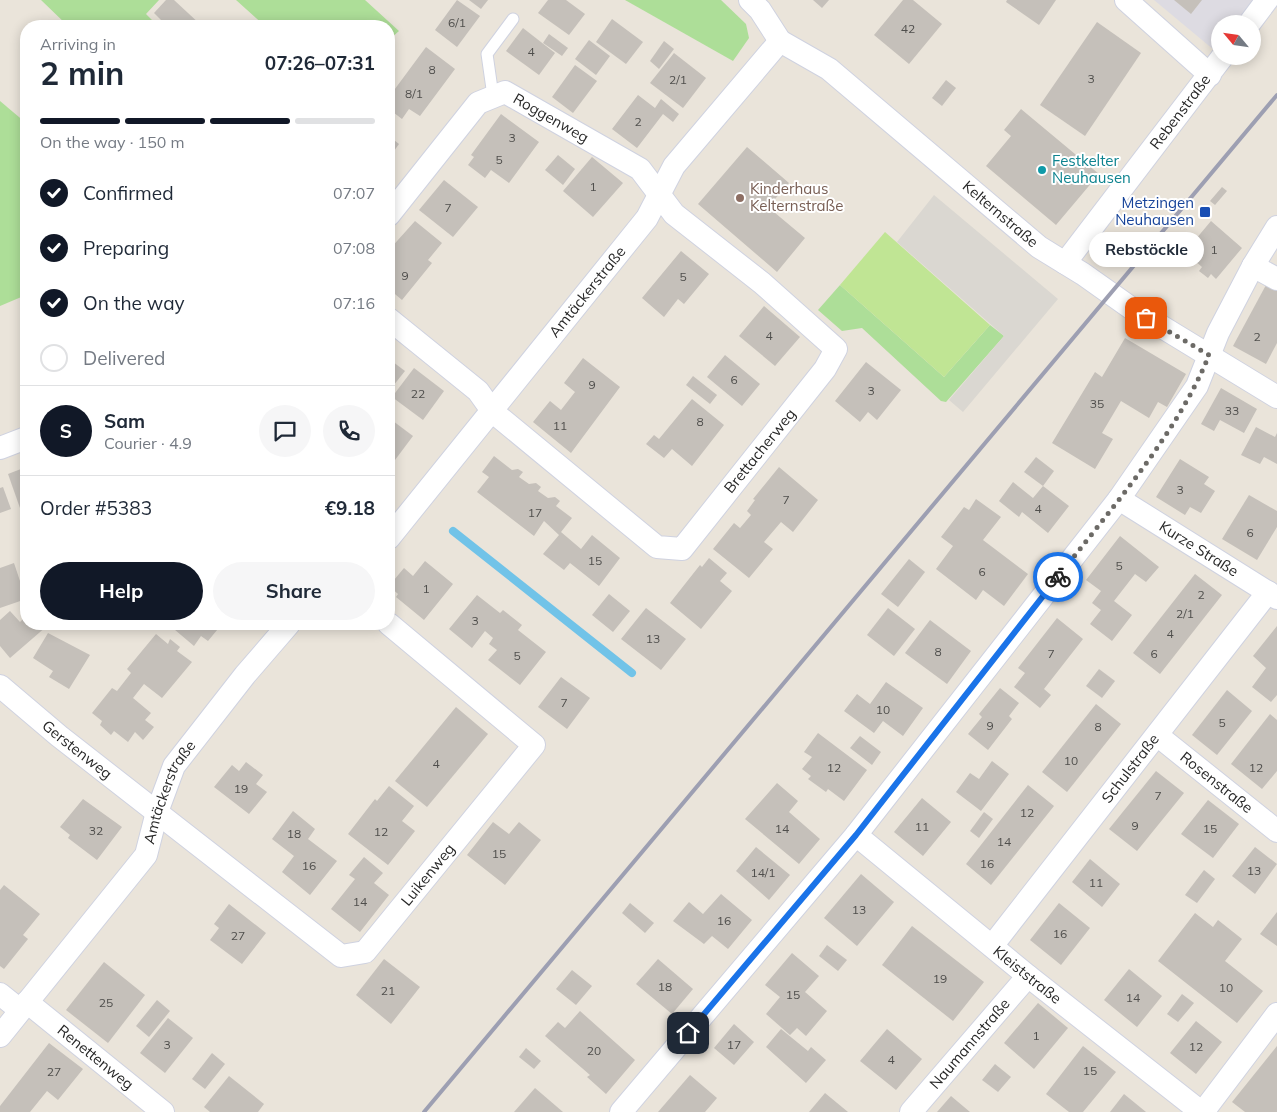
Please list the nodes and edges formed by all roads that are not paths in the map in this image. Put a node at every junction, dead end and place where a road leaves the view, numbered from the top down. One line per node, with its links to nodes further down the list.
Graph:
1 (750, 0): 6 (street, Kelternstraße)
2 (1126, 0): 8 (street)
3 (1268, 0): 4 (street)
4 (1256, 15)
5 (513, 19): 9 (lane)
6 (780, 41): 10 (street, Amtäckerstraße); 13 (street, Kelternstraße)
7 (1217, 65): 8 (street, Rebenstraße)
8 (1210, 75): 13 (street, Rebenstraße)
9 (493, 96): 10 (street, Roggenweg); 11 (street, Roggenweg)
10 (660, 194): 19 (street, Amtäckerstraße); 19 (street, Brettacherweg)
11 (395, 207)
12 (1277, 227): 14 (street)
13 (1065, 263): 17 (street, Kelternstraße)
14 (1253, 266): 15 (street); 17 (street)
15 (1277, 279)
16 (395, 323): 19 (street)
17 (1209, 355): 18 (street, Kelternstraße); 22 (street)
18 (1277, 397)
19 (493, 412): 23 (street, Amtäckerstraße)
20 (20, 440): 21 (street)
21 (0, 448)
22 (1119, 499): 24 (street, Kurze Straße); 31 (street)
23 (395, 531)
24 (1273, 595): 28 (street, Schulstraße)
25 (284, 630): 29 (street, Amtäckerstraße)
26 (395, 630): 29 (street, Luikenweg)
27 (0, 686): 29 (street, Gerstenweg)
28 (1157, 735): 30 (street, Rosenstraße); 32 (street, Schulstraße)
29 (157, 812): 35 (street, Amtäckerstraße)
30 (1277, 831)
31 (856, 835): 32 (street, Kleiststraße); 39 (street)
32 (992, 946): 33 (street, Kleiststraße)
33 (1028, 976): 40 (street, Naumannstraße); 41 (street, Kleiststraße)
34 (0, 994): 35 (street, Renettenweg)
35 (24, 1006): 37 (street, Amtäckerstraße); 38 (street, Renettenweg)
36 (1277, 1014): 41 (street)
37 (0, 1036)
38 (163, 1112)
39 (621, 1112)
40 (911, 1112)
41 (1202, 1112)

